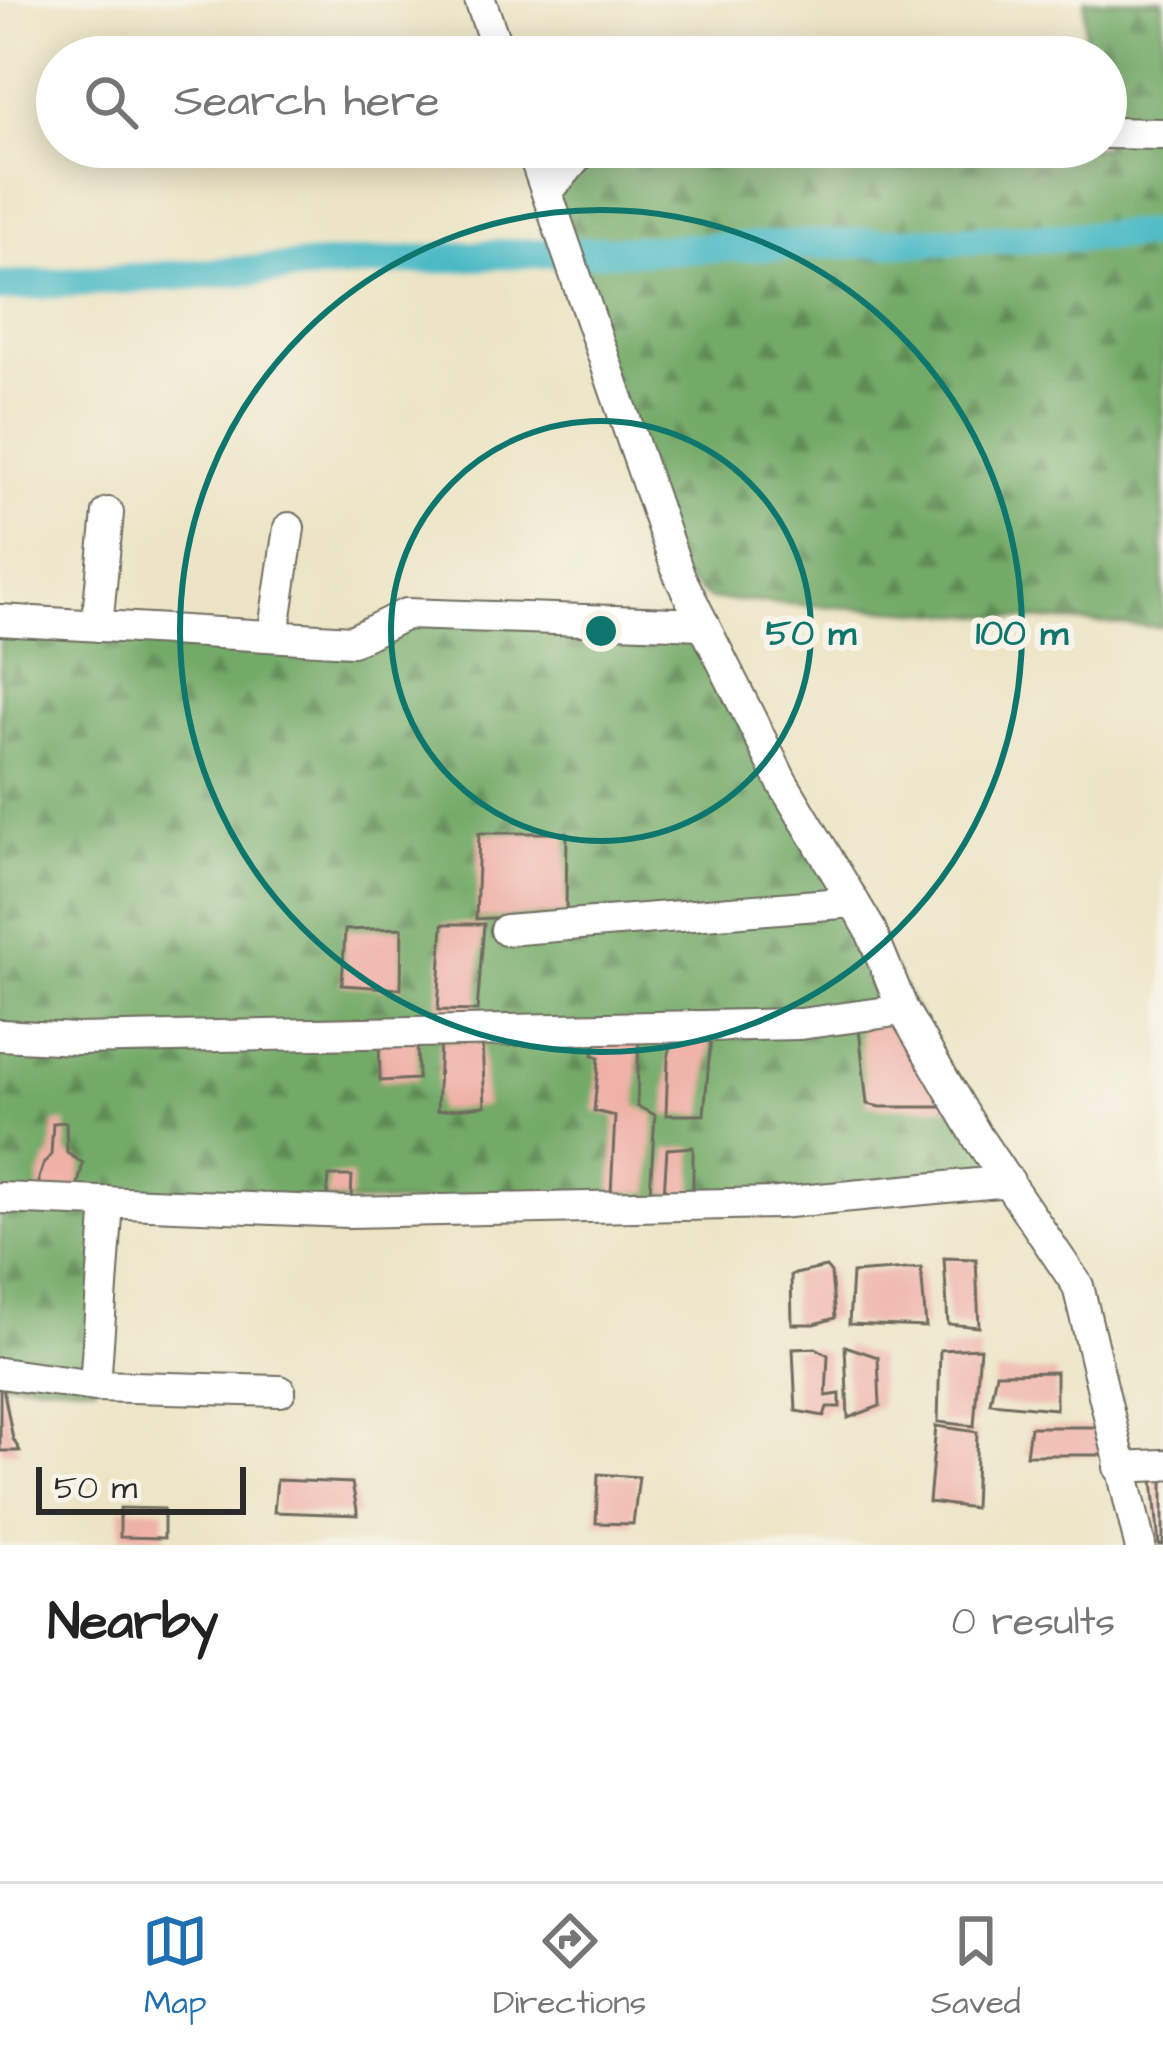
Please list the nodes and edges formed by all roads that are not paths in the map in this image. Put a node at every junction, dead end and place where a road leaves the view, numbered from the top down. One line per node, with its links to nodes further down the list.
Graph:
1 (480, 0): 2 (street)
2 (493, 36)
3 (1127, 133): 4 (street)
4 (1163, 134)
5 (538, 168): 7 (street)
6 (568, 168): 7 (street)
7 (547, 192): 11 (street)
8 (108, 513): 12 (street)
9 (289, 528): 13 (street)
10 (0, 620): 12 (street)
11 (704, 624): 13 (street); 14 (street)
12 (97, 626): 13 (street)
13 (273, 636)
14 (854, 902): 15 (street); 16 (street)
15 (506, 930)
16 (904, 1010): 17 (street); 18 (street)
17 (0, 1035)
18 (1009, 1181): 20 (street); 25 (street)
19 (0, 1198): 20 (street)
20 (108, 1202): 22 (street)
21 (0, 1373): 22 (street)
22 (95, 1386): 23 (street)
23 (280, 1391)
24 (1163, 1465): 25 (street)
25 (1119, 1467): 26 (street)
26 (1140, 1545)

